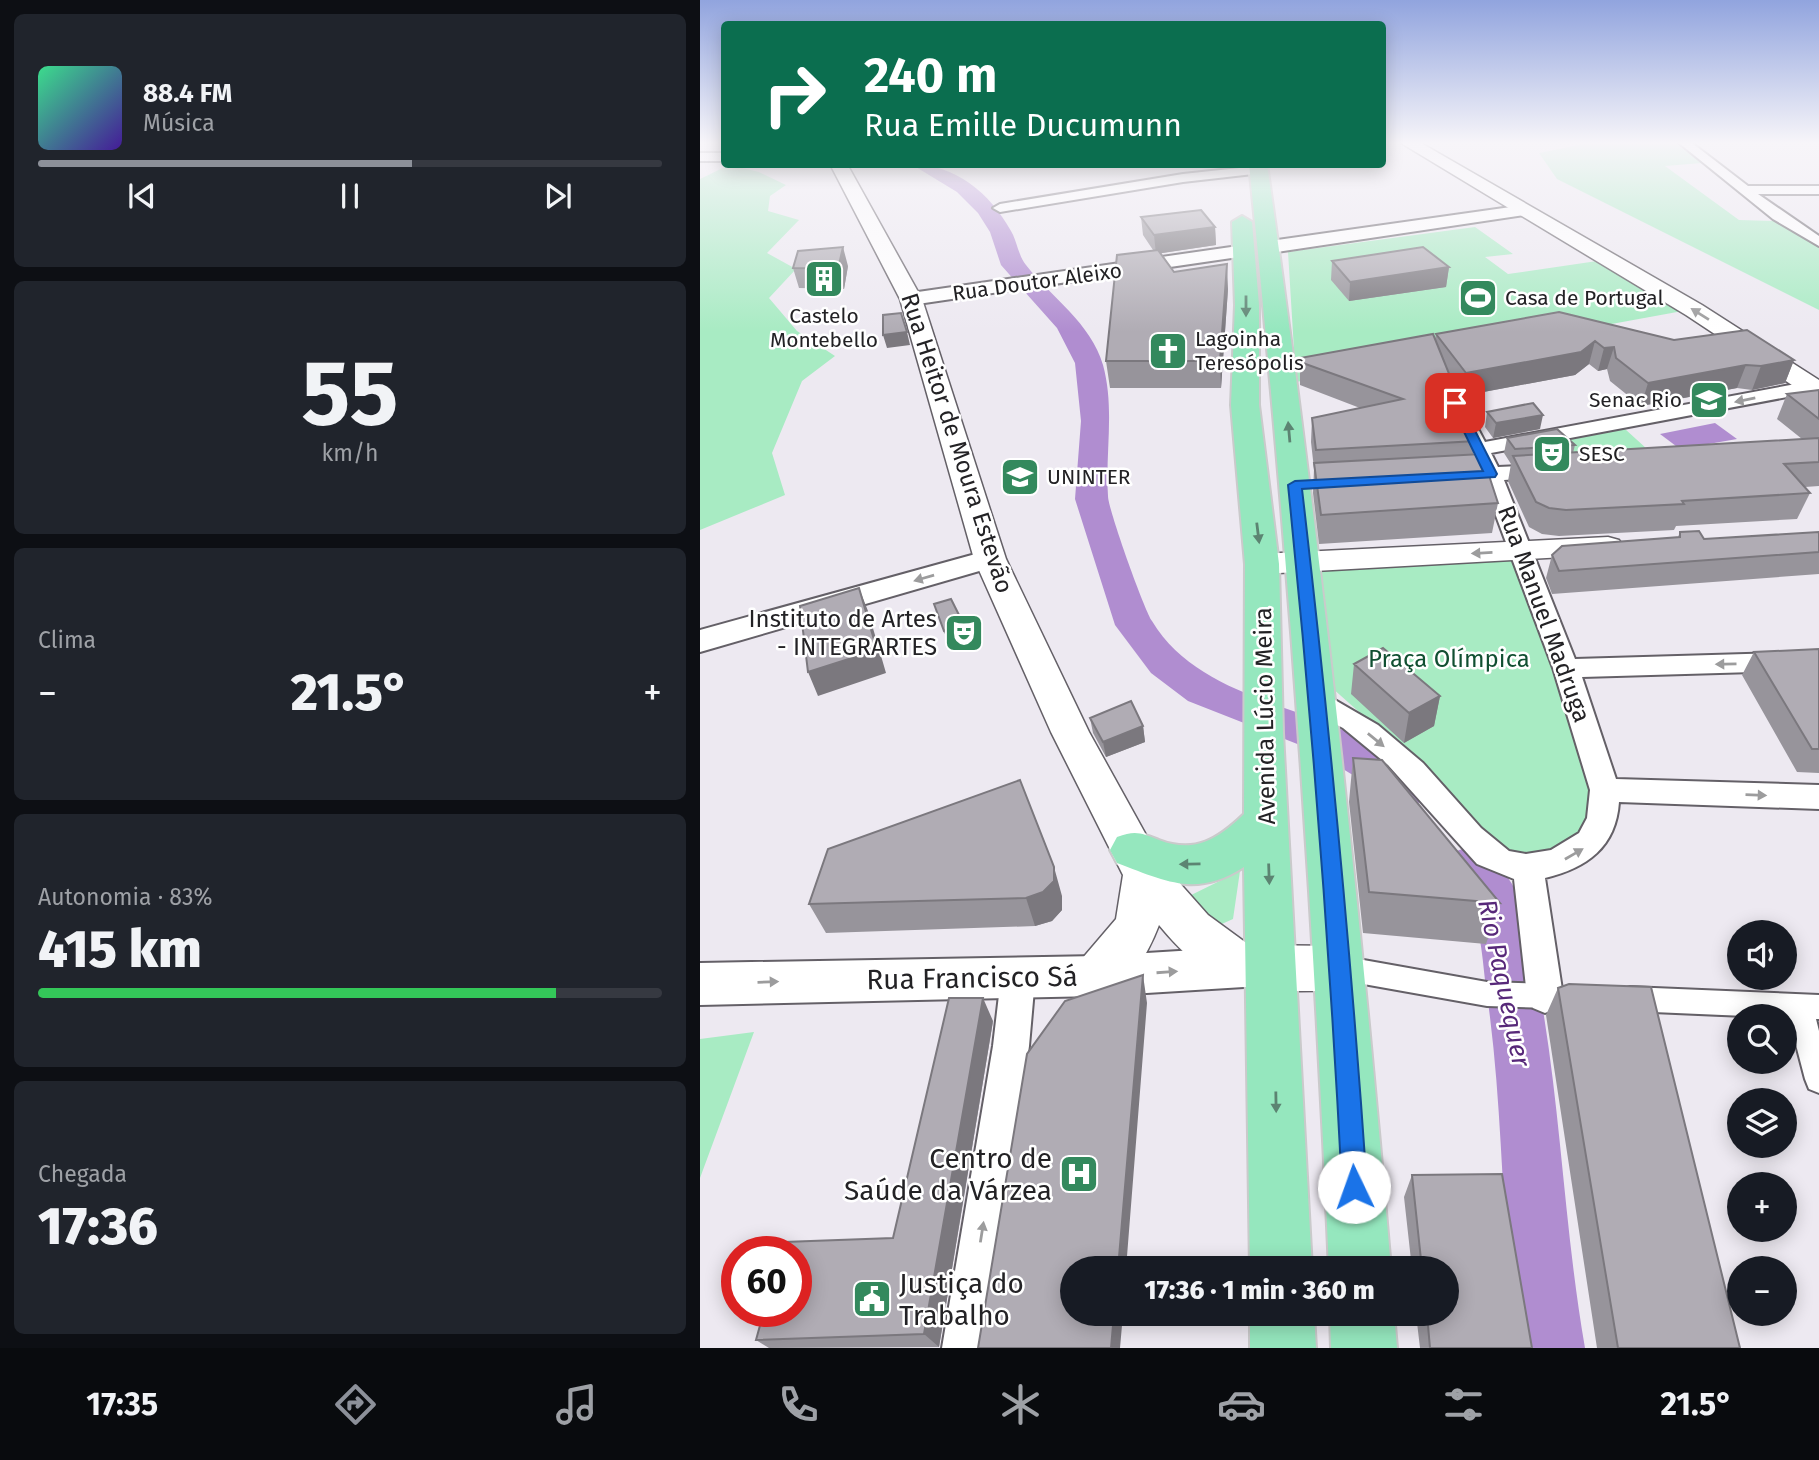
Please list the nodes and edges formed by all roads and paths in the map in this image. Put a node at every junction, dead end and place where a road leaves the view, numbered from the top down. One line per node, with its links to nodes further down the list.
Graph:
1 (862, 206): 10 (main road, Rua Heitor de Moura Estevão)
2 (1013, 206): 6 (street)
3 (1252, 206): 9 (main road, Avenida Lúcio Meira)
4 (1518, 206): 7 (main road)
5 (1766, 206): 8 (street)
6 (1000, 208)
7 (1525, 210): 9 (street, Rua Doutor Aleixo); 11 (main road, one-way to 7)
8 (1819, 243)
9 (1257, 249): 10 (street, Rua Doutor Aleixo); 20 (main road, Avenida Lúcio Meira, one-way to 9); 21 (main road, Avenida Lúcio Meira, one-way to 21)
10 (911, 299): 19 (main road, Rua Heitor de Moura Estevão)
11 (1816, 389): 13 (street, one-way to 13)
12 (1455, 403): 13 (street, Rua Manuel Madruga)
13 (1480, 449): 15 (street, Rua Manuel Madruga)
14 (1559, 470): 15 (street)
15 (1491, 474): 16 (street); 18 (street, Rua Manuel Madruga)
16 (1439, 477)
17 (1643, 545): 18 (main road)
18 (1521, 551): 20 (main road, one-way to 20); 24 (street, Rua Manuel Madruga)
19 (990, 559): 22 (street, one-way to 22); 29 (main road, Rua Heitor de Moura Estevão)
20 (1304, 562): 21 (main road); 25 (main road, Avenida Lúcio Meira)
21 (1262, 564): 28 (main road, Avenida Lúcio Meira)
22 (700, 641)
23 (1819, 662): 24 (street, one-way to 24)
24 (1566, 668): 26 (street, Rua Manuel Madruga)
25 (1320, 730): 30 (street, one-way to 30); 32 (main road, Avenida Lúcio Meira)
26 (1605, 790): 27 (street, one-way to 27); 30 (street, one-way to 26)
27 (1819, 797)
28 (1267, 820): 29 (main road, one-way to 29); 31 (main road, Avenida Lúcio Meira, one-way to 31)
29 (1139, 862): 31 (main road); 33 (main road)
30 (1528, 868): 36 (street)
31 (1259, 968): 32 (main road, Rua Francisco Sá); 33 (street, Rua Francisco Sá, one-way to 31); 40 (main road, Avenida Lúcio Meira, one-way to 40)
32 (1341, 968): 36 (street, Rua Francisco Sá); 41 (main road, Avenida Lúcio Meira)
33 (1098, 976): 34 (street, Rua Francisco Sá)
34 (1018, 978): 35 (street, Rua Francisco Sá, one-way to 34); 44 (street, one-way to 34)
35 (700, 984)
36 (1550, 996)
37 (1598, 998): 38 (street)
38 (1809, 1006): 39 (street)
39 (1819, 1079)
40 (1280, 1256)
41 (1359, 1256)
42 (1282, 1326): 45 (main road)
43 (1363, 1326): 46 (main road)
44 (964, 1348)
45 (1283, 1348)
46 (1364, 1348)

